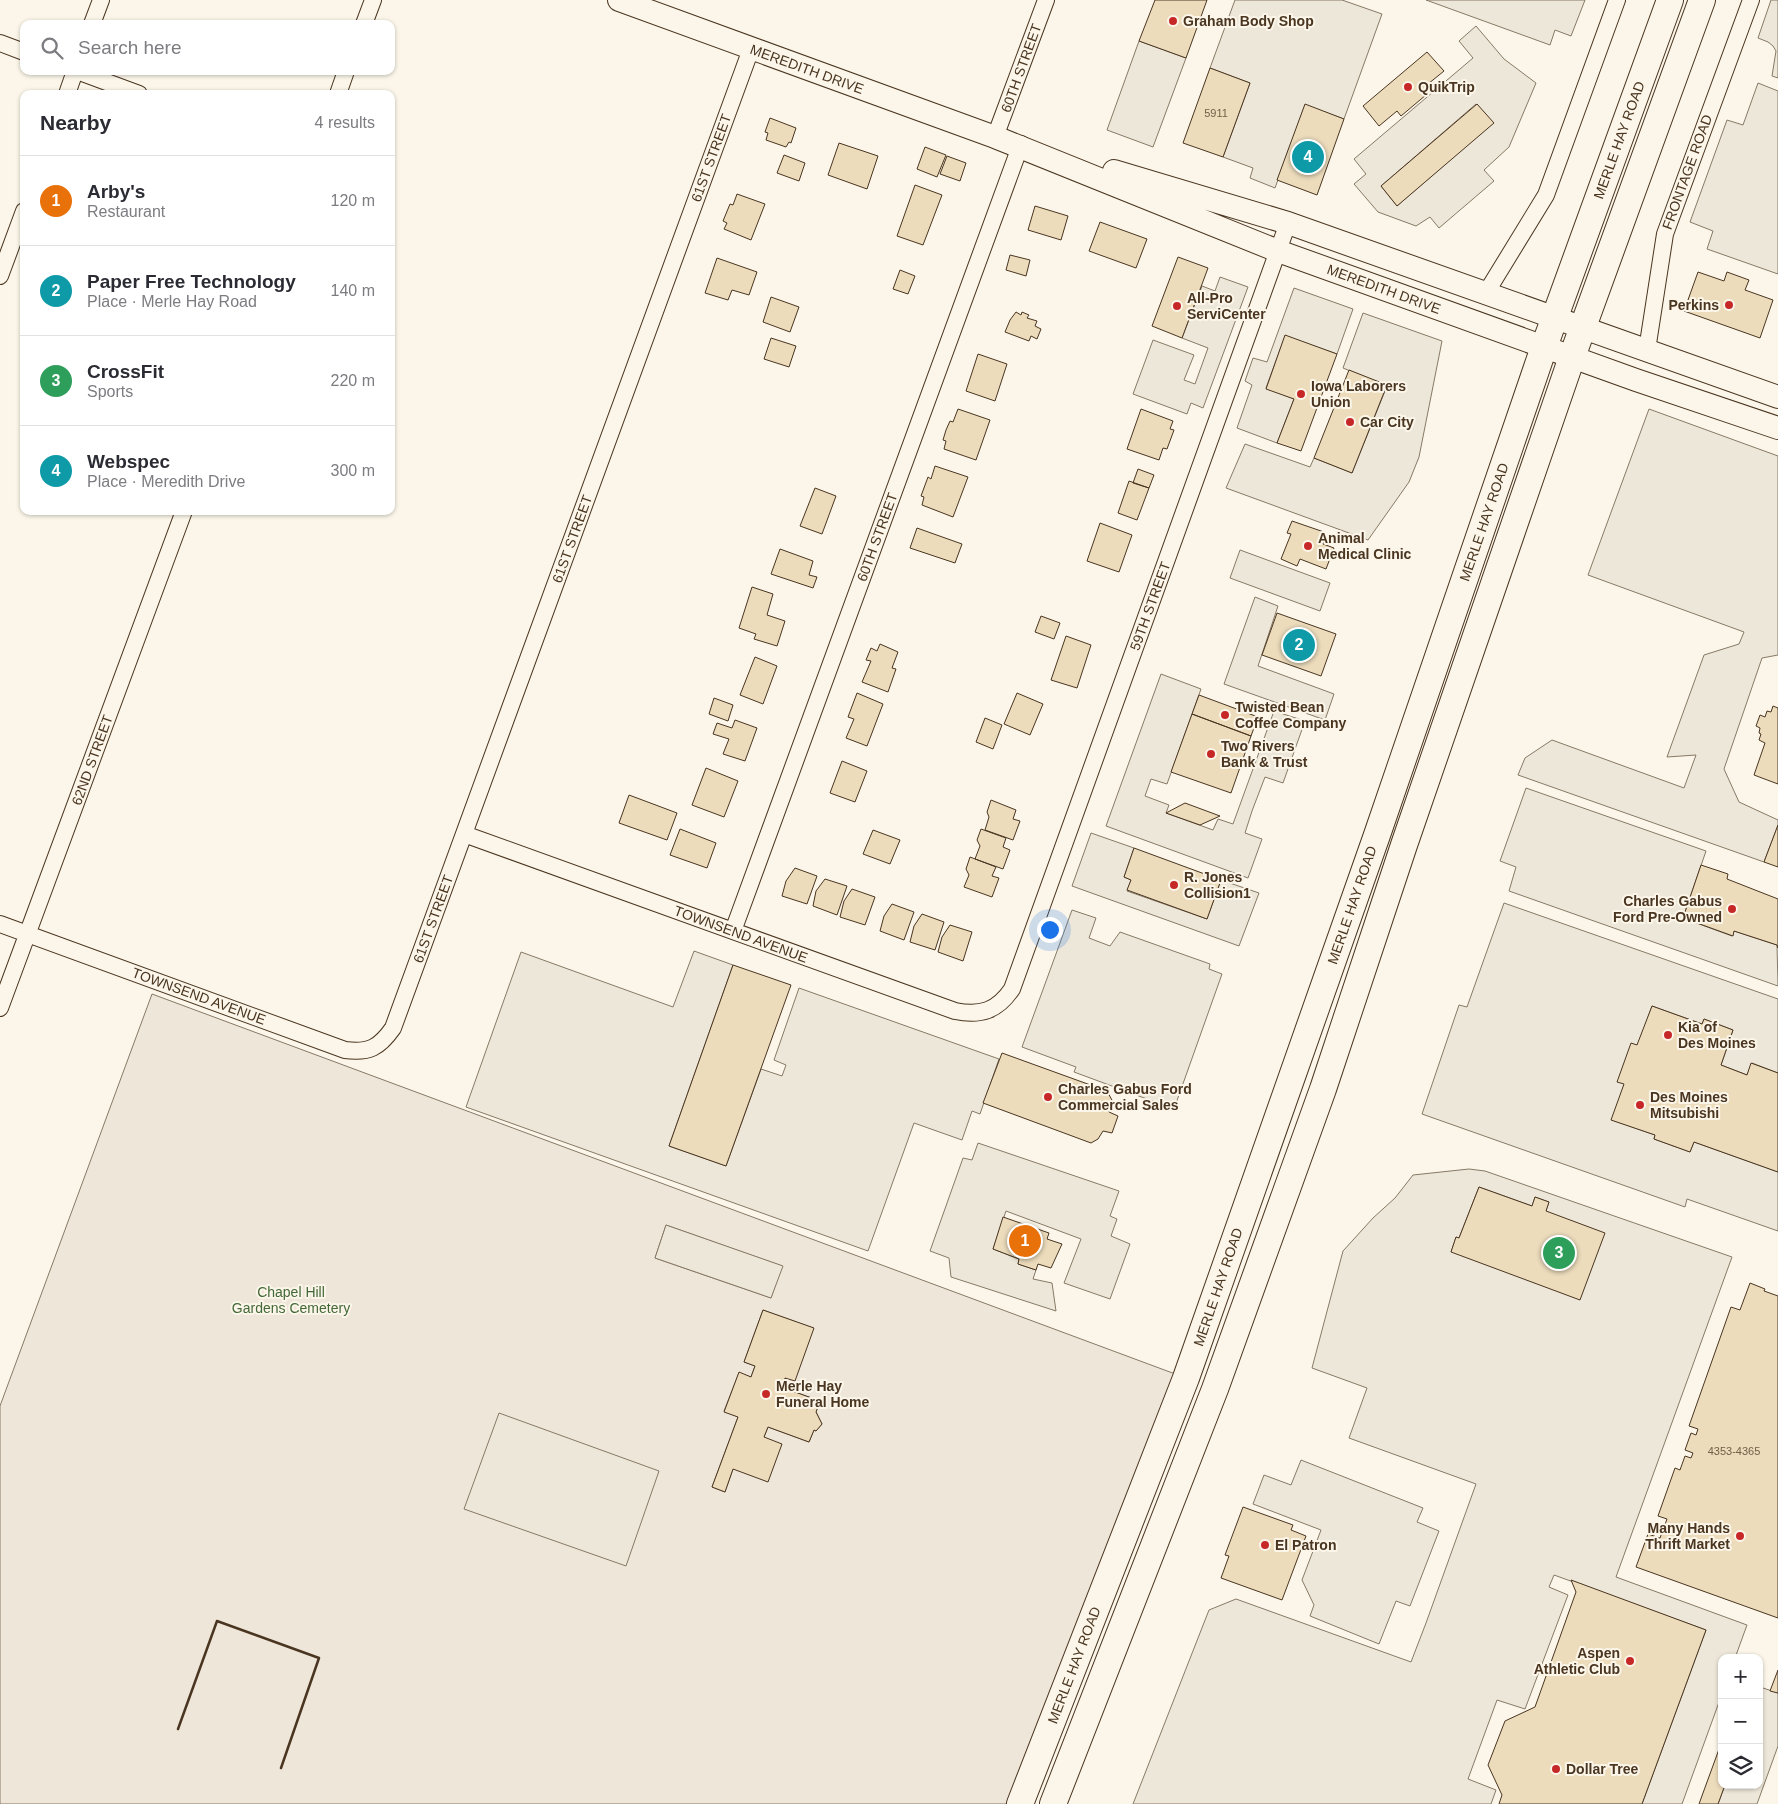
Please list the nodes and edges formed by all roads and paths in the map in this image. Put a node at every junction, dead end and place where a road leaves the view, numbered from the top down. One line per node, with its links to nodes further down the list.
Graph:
1 (101, 0): 9 (street)
2 (373, 0): 10 (street)
3 (619, 0): 12 (main road, MEREDITH DRIVE)
4 (1046, 0): 20 (street, 60TH STREET)
5 (1617, 0): 26 (street)
6 (1670, 0): 27 (main road, MERLE HAY ROAD)
7 (1702, 0): 28 (main road)
8 (1750, 0): 30 (street, FRONTAGE ROAD)
9 (94, 20)
10 (366, 20)
11 (0, 43): 13 (street)
12 (751, 49): 20 (main road, MEREDITH DRIVE); 35 (street, 61ST STREET)
13 (20, 50)
14 (74, 75): 17 (street)
15 (87, 75): 18 (street)
16 (345, 75): 19 (street)
17 (69, 90)
18 (128, 90)
19 (339, 90)
20 (996, 137): 21 (main road, MEREDITH DRIVE)
21 (1020, 146): 23 (main road, MEREDITH DRIVE); 24 (main road, MEREDITH DRIVE); 37 (street, 60TH STREET)
22 (20, 222): 25 (street)
23 (1288, 223): 24 (street, 59TH STREET); 26 (main road, MEREDITH DRIVE)
24 (1278, 251): 29 (main road, MEREDITH DRIVE); 39 (street, 59TH STREET)
25 (0, 276)
26 (1486, 293): 27 (main road, MEREDITH DRIVE)
27 (1555, 318): 28 (main road, MEREDITH DRIVE); 29 (main road, MERLE HAY ROAD)
28 (1582, 328): 30 (main road, MEREDITH DRIVE); 31 (main road)
29 (1544, 347): 31 (main road, MEREDITH DRIVE); 42 (main road, MERLE HAY ROAD)
30 (1647, 350): 32 (main road, MEREDITH DRIVE)
31 (1572, 357): 33 (main road, MEREDITH DRIVE); 43 (main road)
32 (1778, 397)
33 (1778, 428)
34 (183, 515): 38 (street, 62ND STREET)
35 (464, 834): 37 (street, TOWNSEND AVENUE); 41 (street, 61ST STREET)
36 (0, 924): 38 (street, TOWNSEND AVENUE)
37 (733, 931): 39 (street, TOWNSEND AVENUE)
38 (28, 934): 40 (street, 62ND STREET); 41 (street, TOWNSEND AVENUE)
39 (1012, 989)
40 (0, 1008)
41 (393, 1028)
42 (1020, 1804)
43 (1053, 1804)

